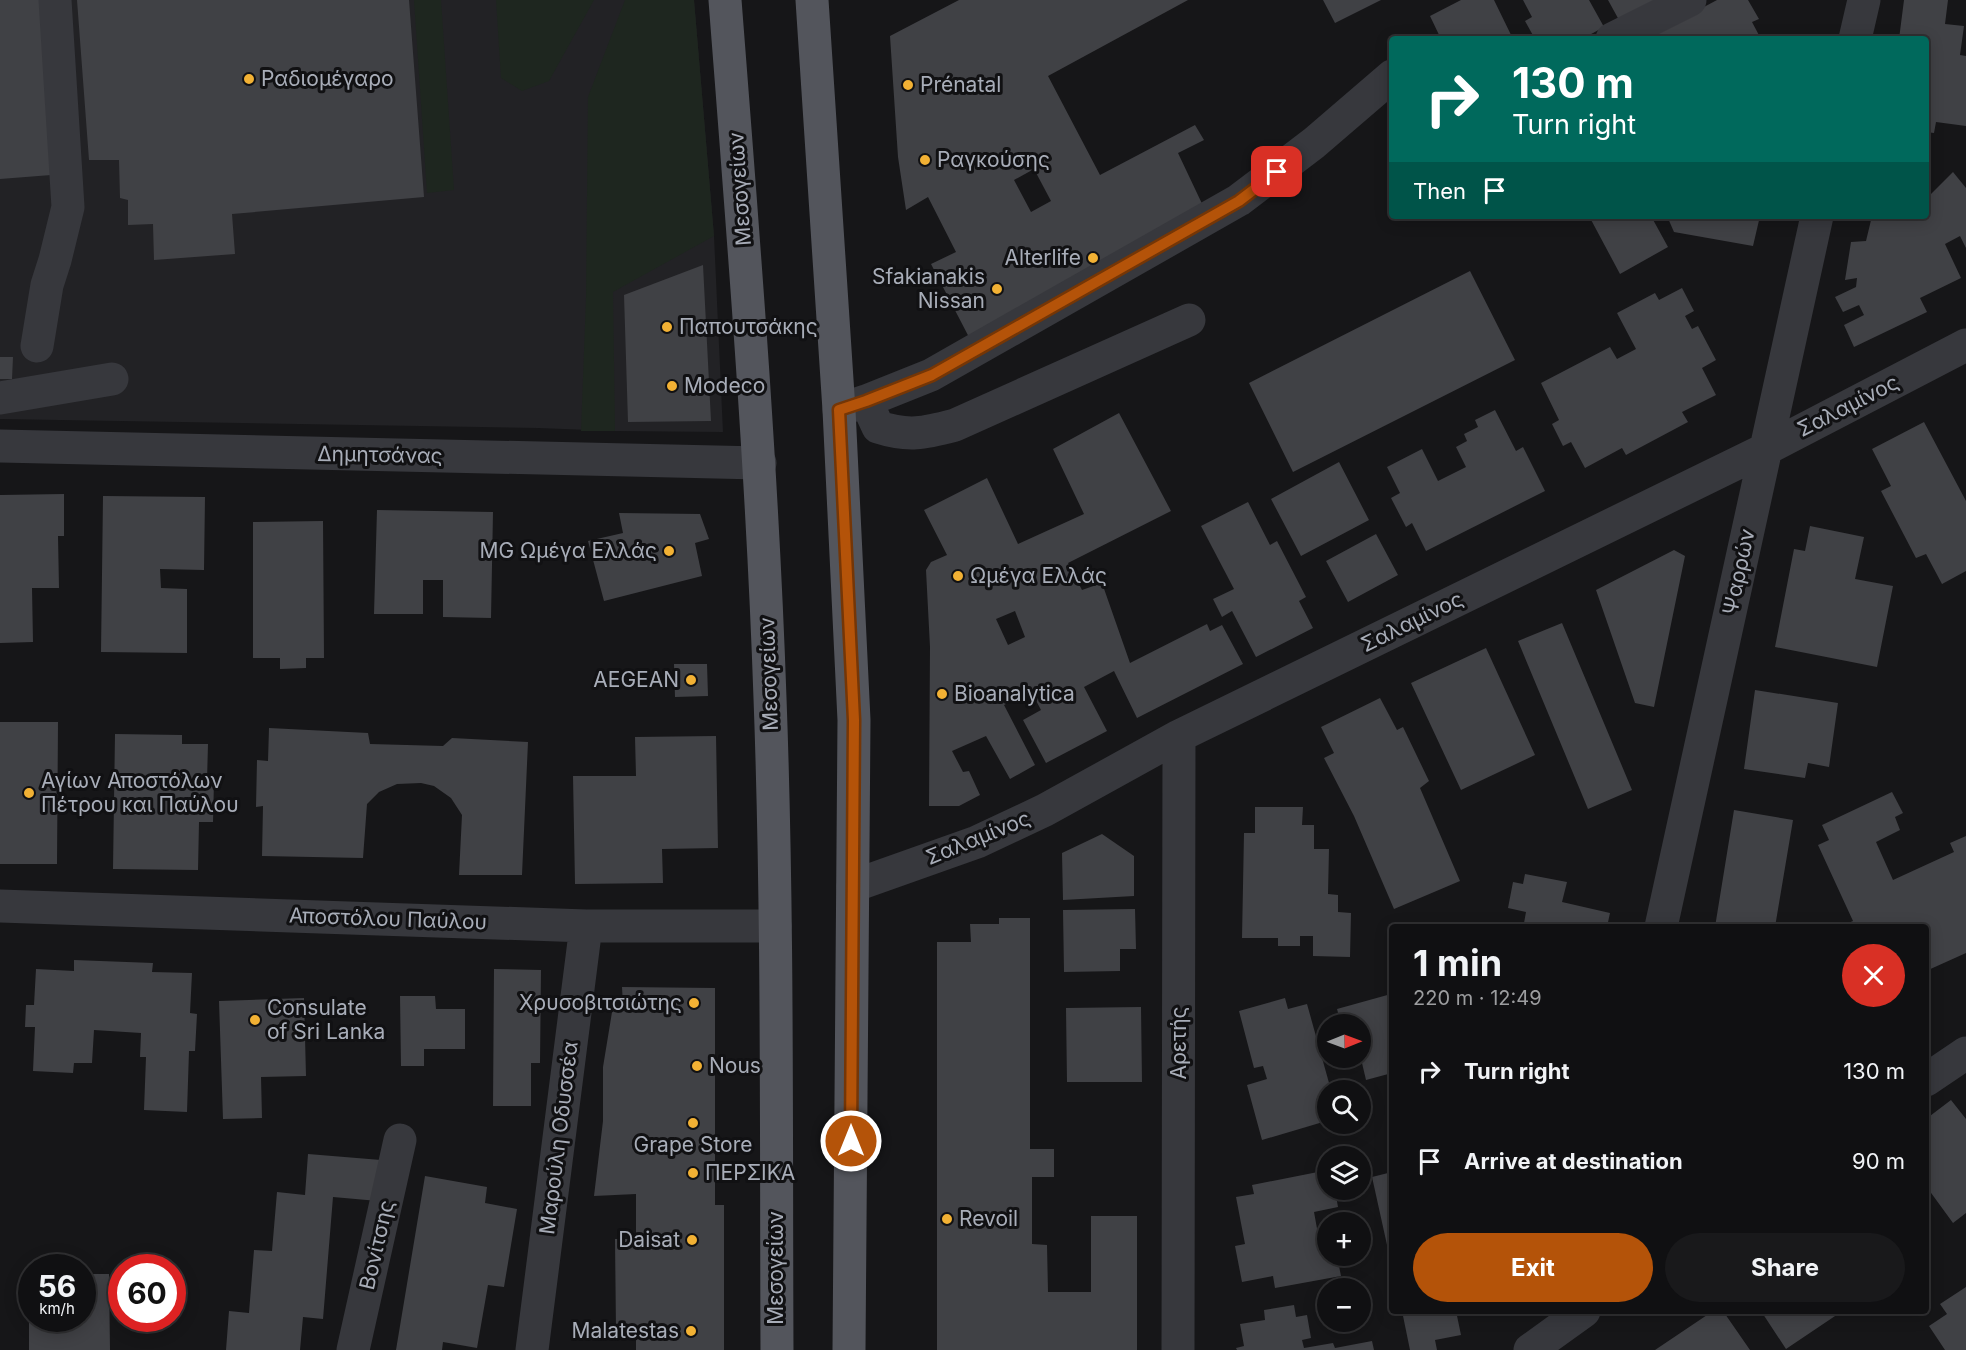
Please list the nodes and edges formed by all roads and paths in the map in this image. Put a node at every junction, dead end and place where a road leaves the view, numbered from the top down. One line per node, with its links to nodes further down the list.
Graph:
1 (54, 0): 12 (street)
2 (725, 0): 18 (main road, Μεσογείων)
3 (813, 0): 15 (main road)
4 (1690, 0): 6 (street)
5 (1864, 0): 7 (street)
6 (1618, 36)
7 (1856, 36)
8 (1389, 87): 15 (street)
9 (1816, 219): 17 (street, Ψαρρών)
10 (1189, 320): 15 (street)
11 (1966, 345): 17 (street, Σαλαμίνος)
12 (37, 346)
13 (112, 379): 14 (street)
14 (0, 398)
15 (853, 405): 20 (main road)
16 (0, 446): 18 (street, Δημητσάνας)
17 (1766, 449): 19 (street, Σαλαμίνος); 22 (street, Ψαρρών)
18 (760, 463): 24 (main road, Μεσογείων)
19 (1179, 736): 20 (street, Σαλαμίνος); 34 (street, Αρετής)
20 (853, 886): 33 (main road)
21 (0, 906): 23 (street, Αποστόλου Παύλου)
22 (1662, 924)
23 (586, 926): 24 (street, Αποστόλου Παύλου); 31 (street, Μαρούλη Οδυσσέα)
24 (775, 926): 32 (main road, Μεσογείων)
25 (1966, 1053): 26 (street)
26 (1929, 1078)
27 (400, 1140): 30 (street, Βονίτσης)
28 (1578, 1314): 35 (street)
29 (1579, 1314): 36 (street)
30 (353, 1350)
31 (532, 1350)
32 (777, 1350)
33 (849, 1350)
34 (1178, 1350)
35 (1530, 1350)
36 (1569, 1350)

